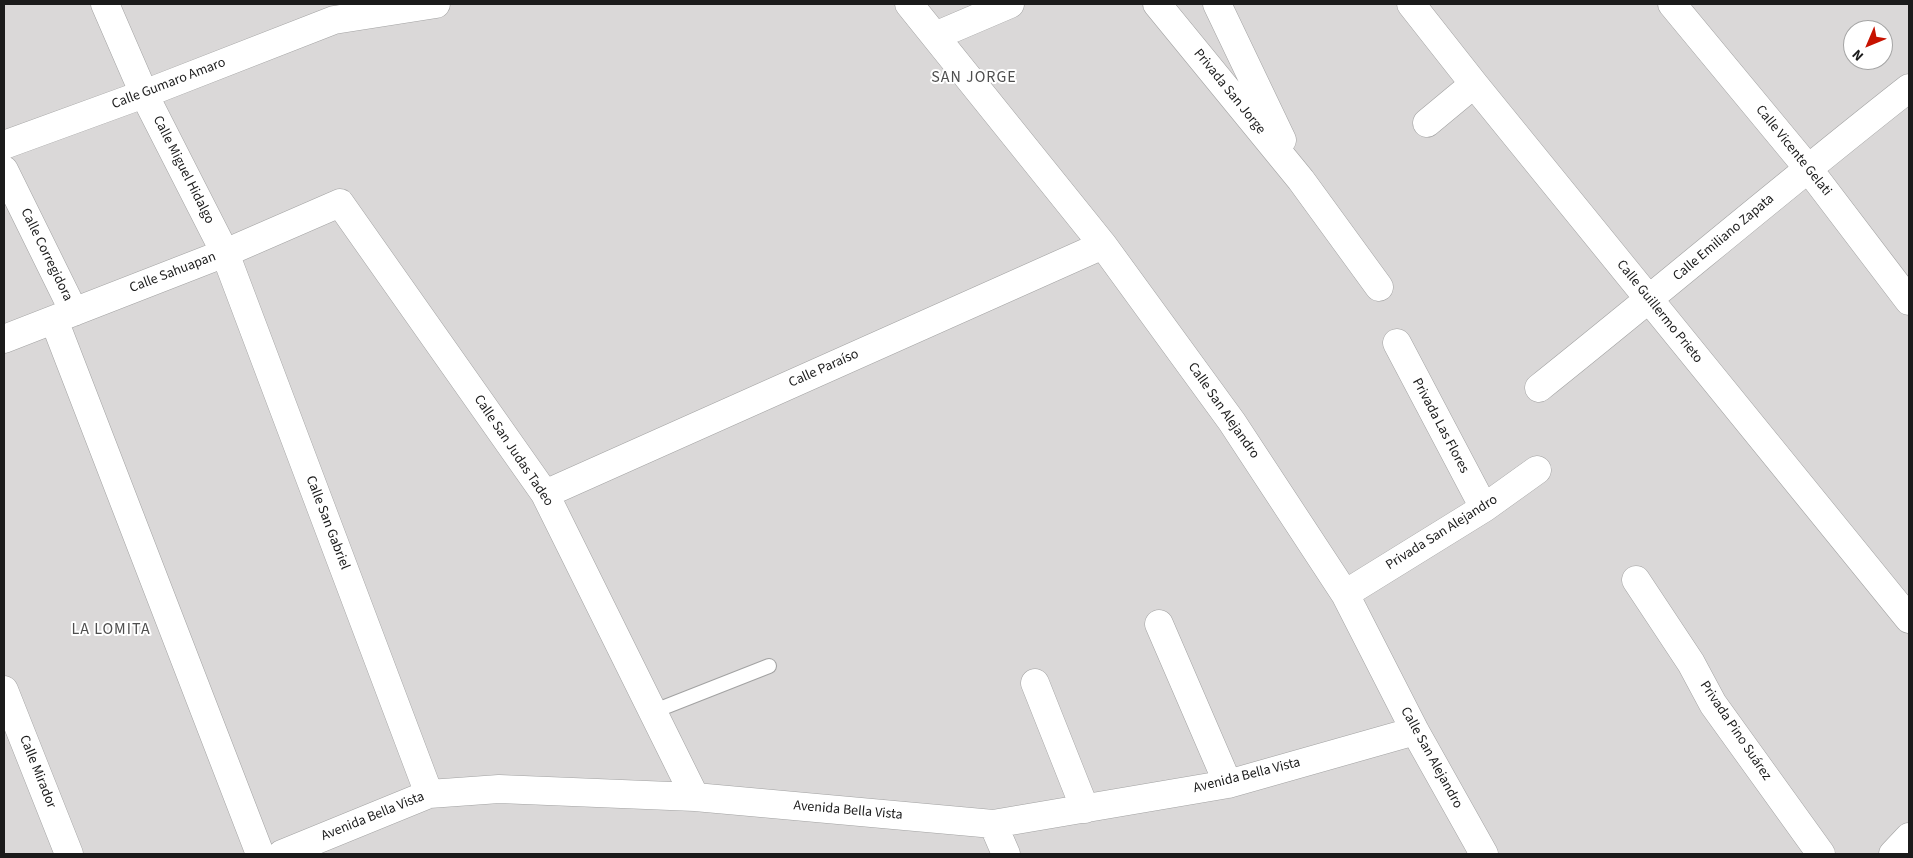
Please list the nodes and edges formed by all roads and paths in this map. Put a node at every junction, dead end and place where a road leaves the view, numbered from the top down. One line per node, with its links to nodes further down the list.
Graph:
1 (105, 4): 13 (street, Calle Miguel Hidalgo)
2 (436, 4): 9 (street, Calle Gumaro Amaro)
3 (909, 4): 10 (street, Calle San Alejandro)
4 (1010, 4): 10 (street)
5 (1157, 4): 18 (street, Privada San Jorge)
6 (1217, 4): 18 (street, Privada San Jorge)
7 (1411, 4): 11 (street, Calle Guillermo Prieto)
8 (1672, 4): 16 (street, Calle Vicente Gelati)
9 (330, 12): 13 (street, Calle Gumaro Amaro)
10 (935, 36): 20 (street, Calle San Alejandro)
11 (1474, 84): 14 (street); 23 (street, Calle Guillermo Prieto)
12 (1909, 88): 16 (street, Calle Emiliano Zapata)
13 (144, 94): 15 (street, Calle Gumaro Amaro); 21 (street, Calle Miguel Hidalgo)
14 (1427, 123)
15 (4, 146)
16 (1808, 167): 23 (street, Calle Emiliano Zapata); 24 (street, Calle Vicente Gelati)
17 (4, 170): 25 (street, Calle Corregidora)
18 (1301, 180): 22 (street, Privada San Jorge)
19 (340, 203): 21 (street, Calle Sahuapan); 30 (street, Calle San Judas Tadeo)
20 (1103, 245): 30 (street, Calle Paraíso); 33 (street, Calle San Alejandro)
21 (225, 253): 25 (street, Calle Sahuapan); 42 (street, Calle San Gabriel)
22 (1379, 286)
23 (1649, 300): 28 (street, Calle Emiliano Zapata); 34 (street, Calle Guillermo Prieto)
24 (1909, 301)
25 (64, 316): 26 (street, Calle Sahuapan); 48 (street, Calle Corregidora)
26 (4, 339)
27 (1397, 343): 31 (street, Privada Las Flores)
28 (1539, 388)
29 (1537, 470): 31 (street, Privada San Alejandro)
30 (545, 494): 39 (street, Calle San Judas Tadeo)
31 (1484, 508): 33 (street, Privada San Alejandro)
32 (1636, 580): 52 (street, Privada Pino Suárez)
33 (1345, 594): 40 (street, Calle San Alejandro)
34 (1909, 619)
35 (1159, 624): 41 (street)
36 (769, 666): 39 (lane)
37 (1034, 684): 44 (street)
38 (4, 690): 47 (street, Calle Mirador)
39 (652, 712): 43 (street, Calle San Judas Tadeo)
40 (1415, 731): 41 (street, Avenida Bella Vista); 51 (street, Calle San Alejandro)
41 (1228, 784): 44 (street, Avenida Bella Vista)
42 (429, 794): 43 (street, Avenida Bella Vista); 49 (street, Avenida Bella Vista)
43 (696, 797): 45 (street, Avenida Bella Vista)
44 (1086, 809): 45 (street, Avenida Bella Vista)
45 (992, 824): 50 (street)
46 (1909, 837): 53 (street)
47 (69, 854)
48 (260, 854)
49 (282, 854)
50 (1006, 854)
51 (1484, 854)
52 (1821, 854)
53 (1893, 854)

